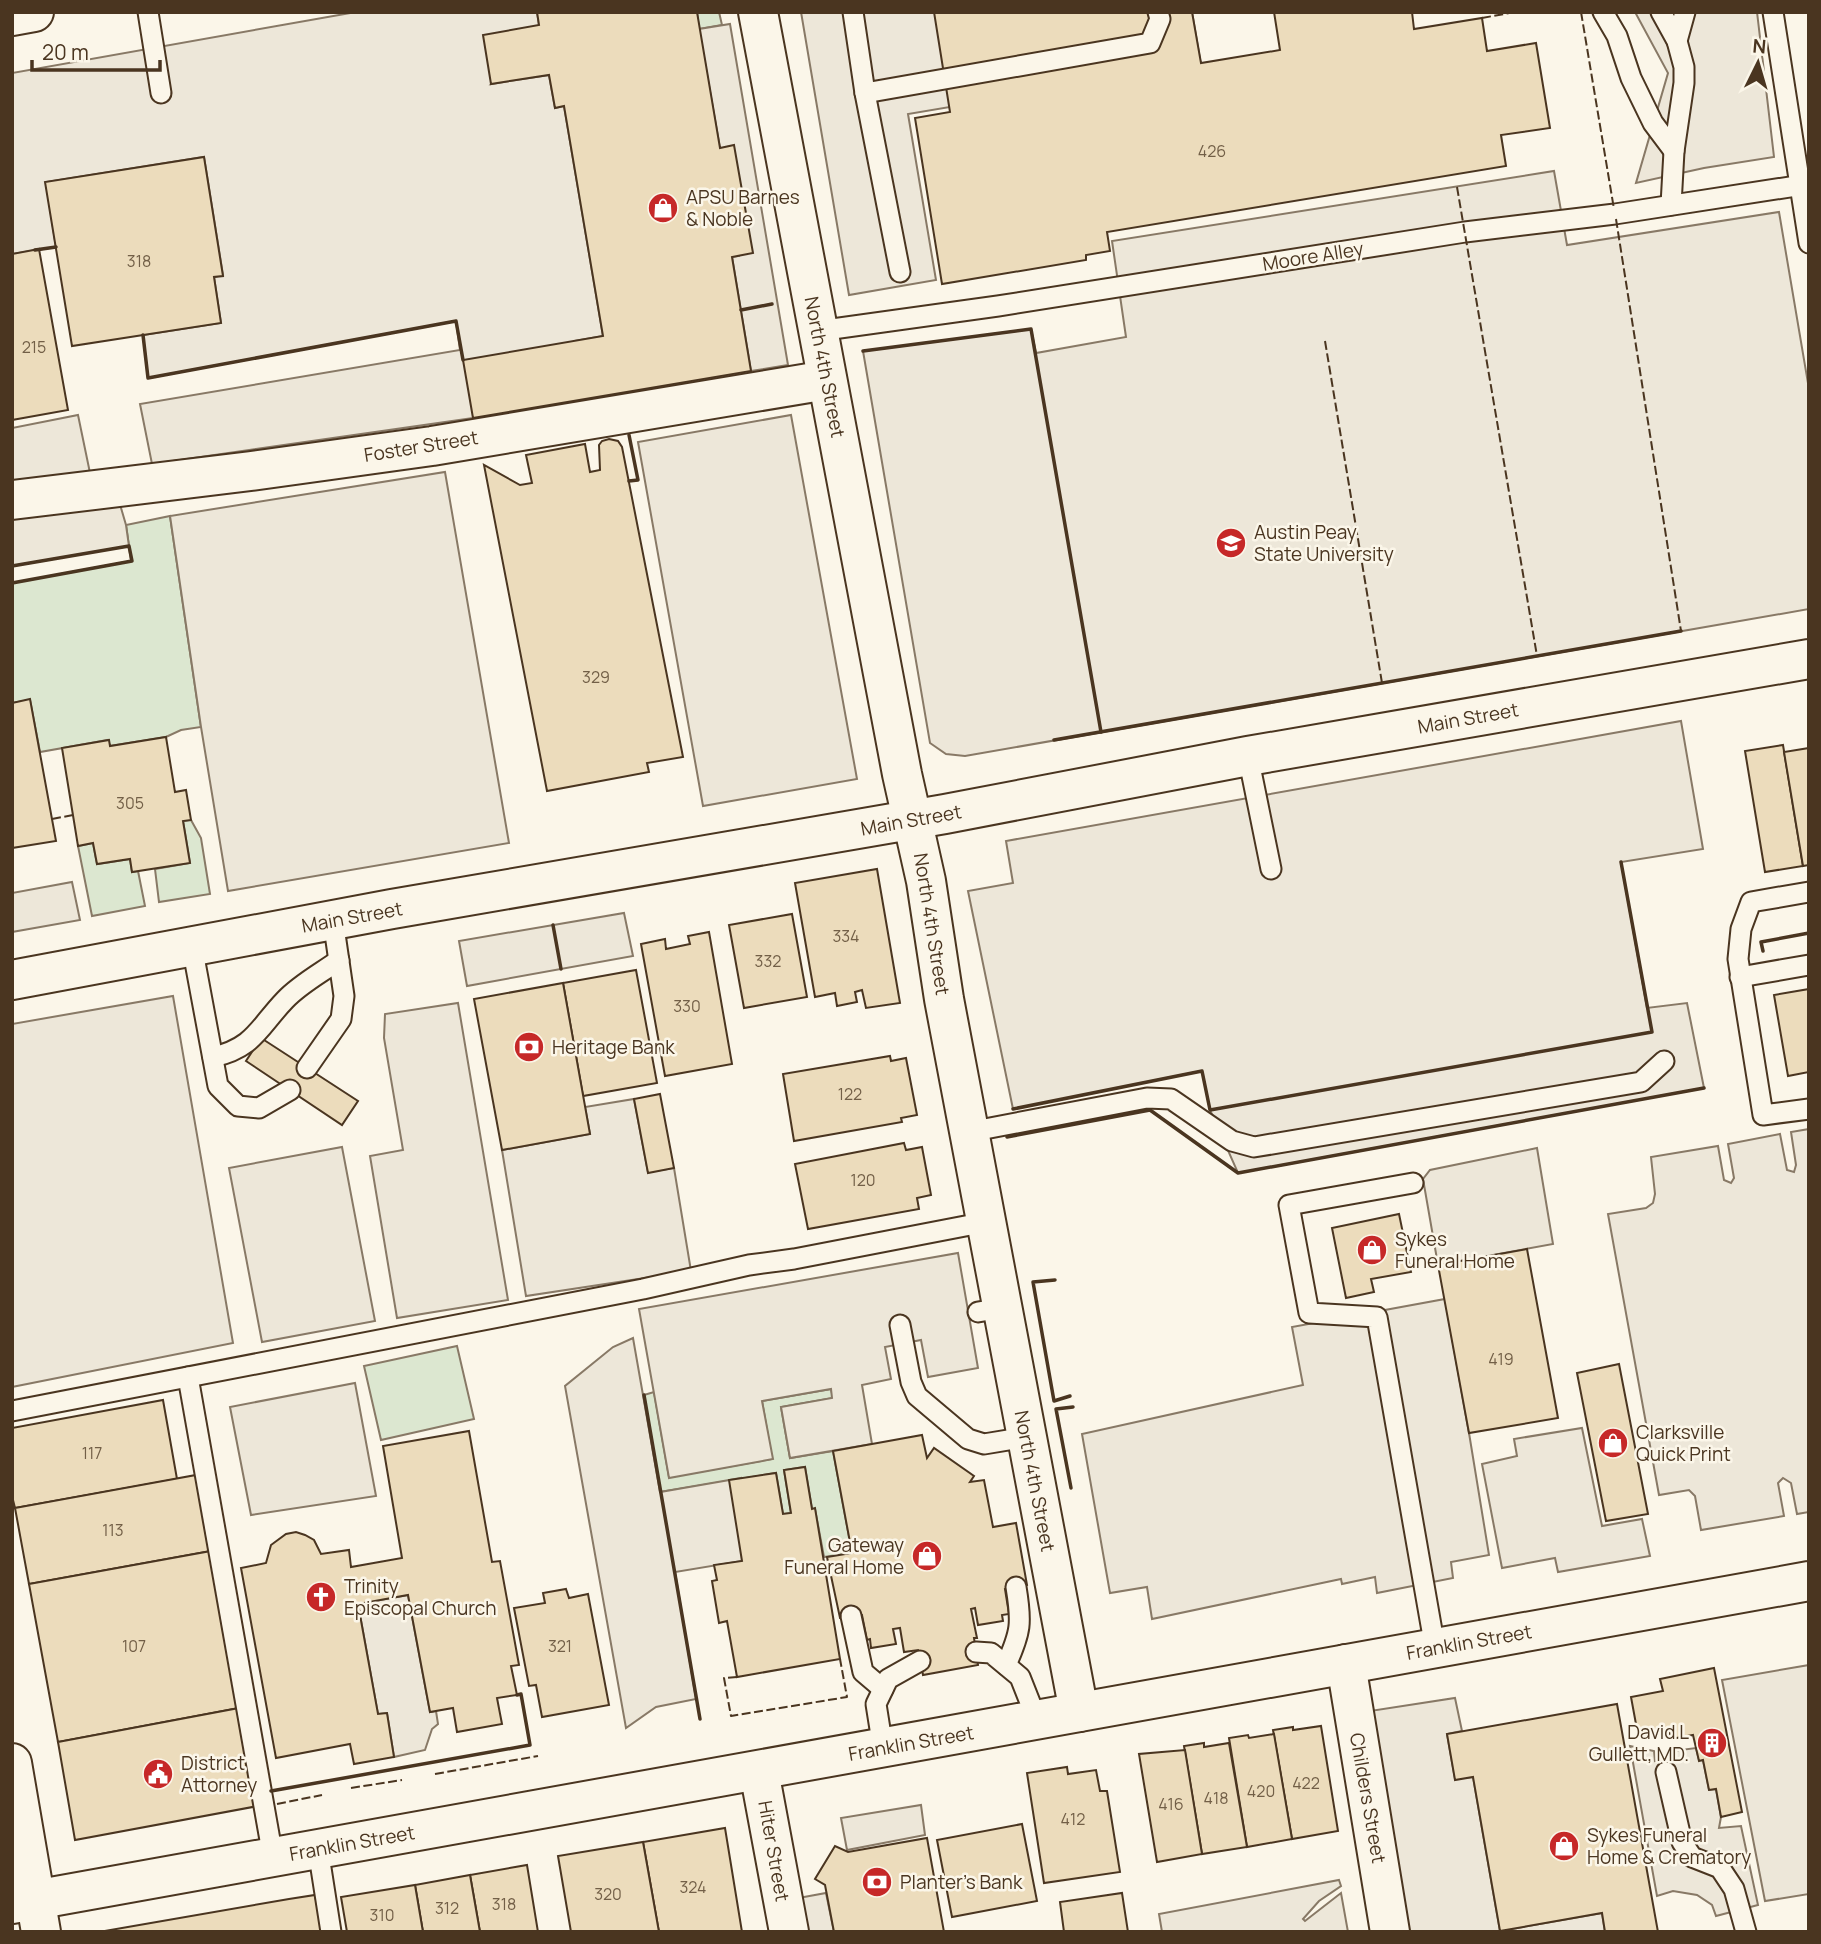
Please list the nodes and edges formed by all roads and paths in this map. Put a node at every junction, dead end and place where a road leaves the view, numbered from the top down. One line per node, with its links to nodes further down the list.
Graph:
1 (34, 12): 10 (street)
2 (148, 12): 12 (lane)
3 (758, 12): 19 (street, North 4th Street)
4 (853, 12): 13 (lane)
5 (1158, 12): 13 (lane)
6 (1602, 12): 14 (lane)
7 (1661, 12): 11 (lane)
8 (1685, 12): 11 (lane)
9 (1773, 12): 15 (lane)
10 (12, 16)
11 (1677, 41): 14 (lane)
12 (161, 93)
13 (865, 93): 18 (lane)
14 (1675, 151): 16 (lane)
15 (1804, 185): 16 (lane, Moore Alley); 17 (lane)
16 (1671, 205): 19 (lane, Moore Alley)
17 (1809, 243)
18 (900, 272)
19 (818, 331): 20 (street, North 4th Street)
20 (827, 380): 21 (street, Foster Street); 24 (street, North 4th Street)
21 (12, 500)
22 (1809, 659): 23 (street, Main Street)
23 (1248, 755): 24 (street, Main Street); 25 (lane)
24 (913, 820): 27 (street, Main Street); 38 (street, North 4th Street)
25 (1271, 869)
26 (1809, 892): 31 (lane)
27 (333, 920): 28 (street, Main Street); 29 (lane)
28 (192, 946): 32 (street, Main Street); 33 (lane)
29 (339, 960): 33 (lane); 35 (lane)
30 (1809, 965): 31 (lane)
31 (1740, 977): 37 (lane)
32 (12, 980)
33 (213, 1057): 36 (lane)
34 (1664, 1061): 38 (lane)
35 (307, 1068)
36 (290, 1090)
37 (1809, 1109)
38 (969, 1132): 40 (street, North 4th Street)
39 (1413, 1183): 48 (lane)
40 (986, 1222): 42 (lane); 44 (street, North 4th Street)
41 (900, 1325): 44 (lane)
42 (188, 1377): 43 (lane); 61 (lane)
43 (12, 1412)
44 (1027, 1437): 54 (street, North 4th Street)
45 (1809, 1581): 48 (street, Franklin Street)
46 (1016, 1587): 52 (lane)
47 (851, 1616): 53 (lane)
48 (1435, 1648): 51 (street, Franklin Street)
49 (976, 1652): 52 (lane)
50 (920, 1661): 53 (lane)
51 (1346, 1664): 54 (street, Franklin Street); 65 (street, Childers Street)
52 (1006, 1665): 55 (lane)
53 (883, 1689): 56 (lane)
54 (1079, 1712): 55 (street, Franklin Street)
55 (1037, 1720): 56 (street, Franklin Street)
56 (883, 1748): 58 (street, Franklin Street)
57 (12, 1763): 62 (street)
58 (759, 1771): 60 (street, Franklin Street); 64 (street, Hiter Street)
59 (1666, 1772): 66 (lane)
60 (318, 1849): 61 (street, Franklin Street); 63 (lane)
61 (273, 1857): 62 (street, Franklin Street)
62 (29, 1912)
63 (331, 1932)
64 (789, 1932)
65 (1390, 1932)
66 (1746, 1932)

